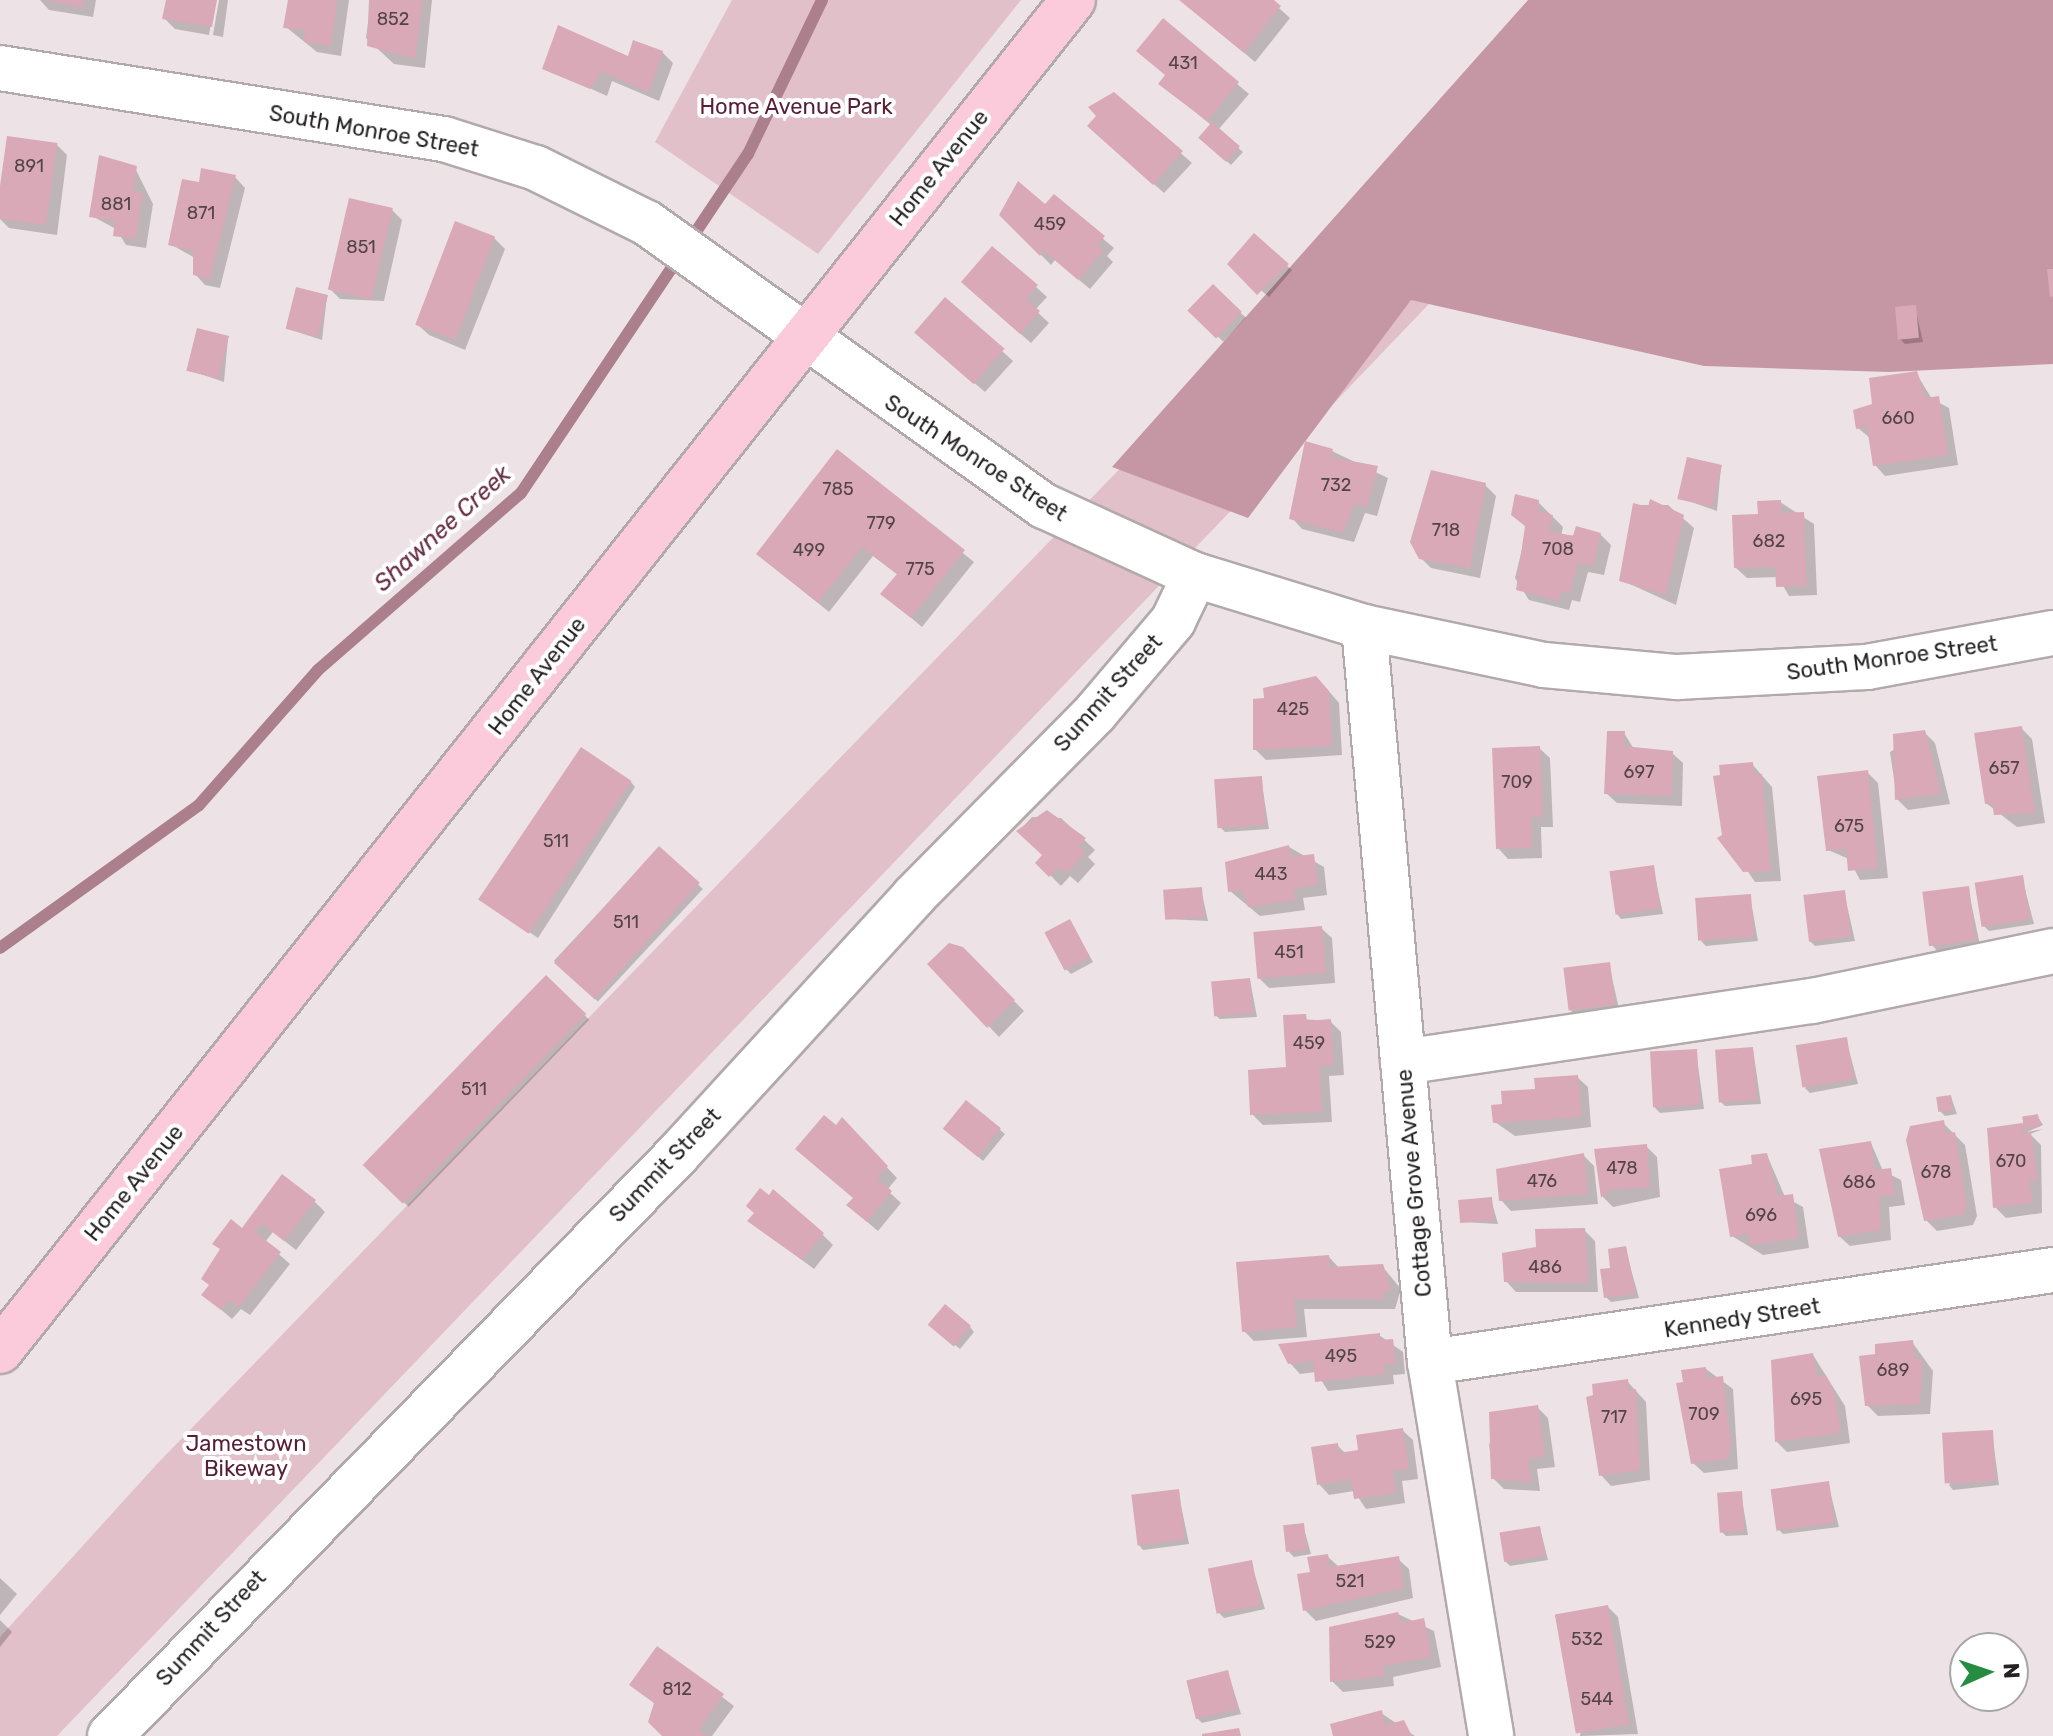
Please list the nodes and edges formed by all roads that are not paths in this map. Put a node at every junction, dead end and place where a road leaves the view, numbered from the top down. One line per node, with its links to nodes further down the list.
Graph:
1 (1073, 0): 3 (main road, Home Avenue)
2 (0, 68): 3 (street, South Monroe Street)
3 (801, 340): 4 (street, South Monroe Street); 10 (main road, Home Avenue)
4 (1195, 575): 5 (street, South Monroe Street); 12 (street, Summit Street)
5 (1364, 627): 6 (street, South Monroe Street); 8 (street, Cottage Grove Avenue)
6 (2053, 633)
7 (2053, 951): 8 (street)
8 (1403, 1062): 11 (street, Cottage Grove Avenue)
9 (2053, 1270): 11 (street, Kennedy Street)
10 (0, 1351)
11 (1430, 1362): 13 (street, Cottage Grove Avenue)
12 (110, 1736)
13 (1491, 1736)

